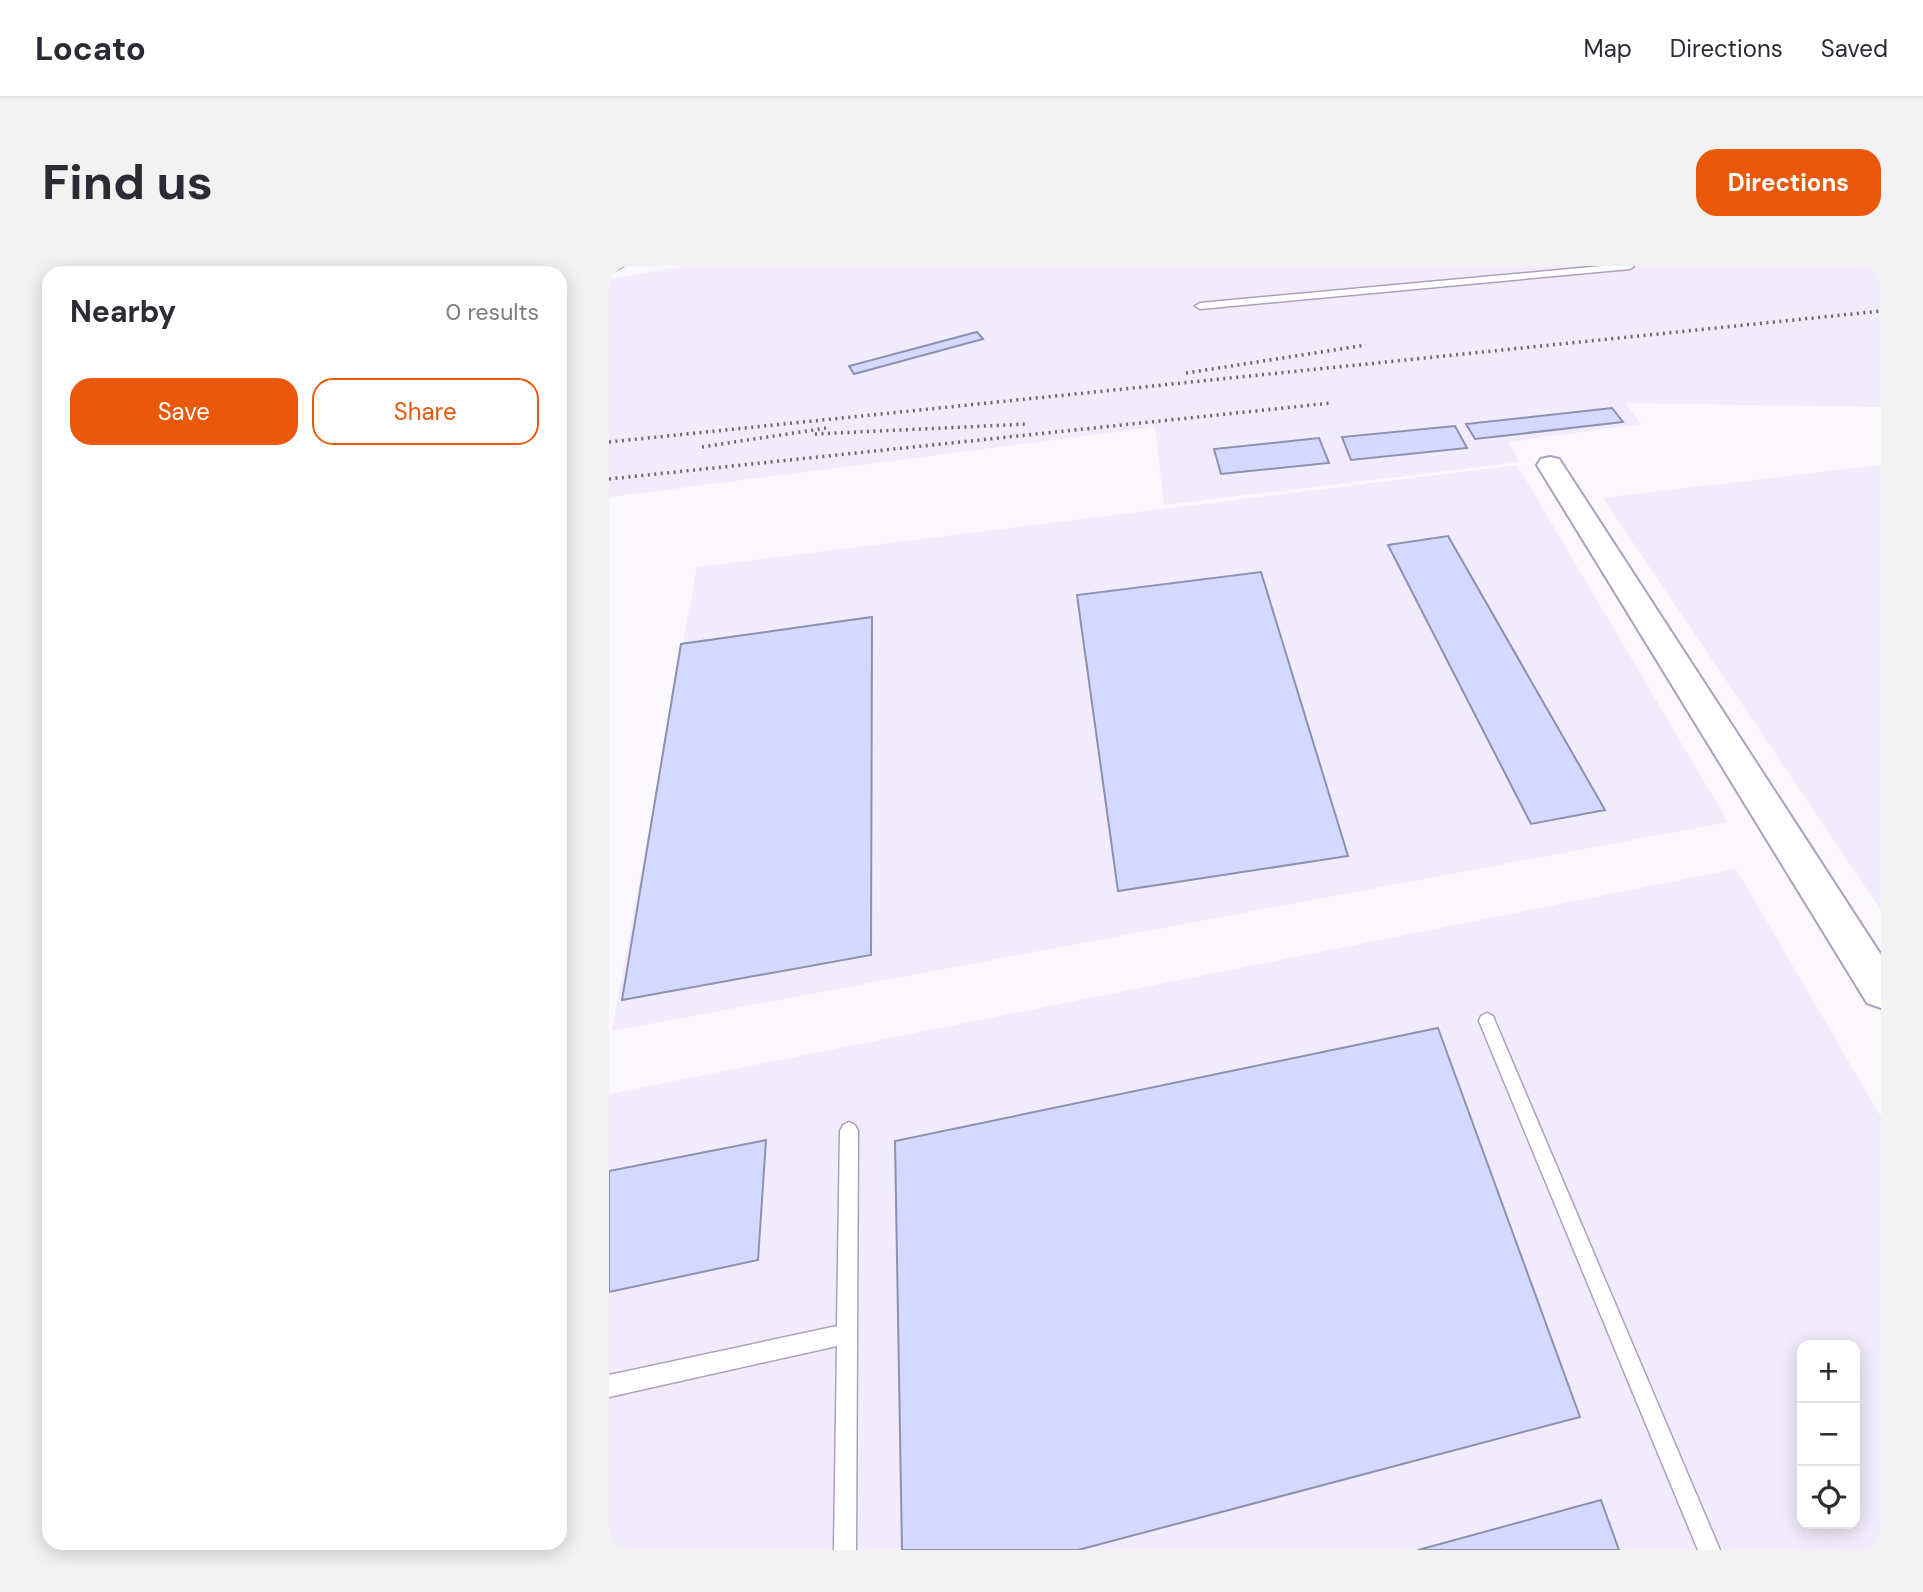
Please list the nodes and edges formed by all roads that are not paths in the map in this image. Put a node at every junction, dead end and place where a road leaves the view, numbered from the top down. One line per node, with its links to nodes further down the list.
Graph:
1 (1630, 266): 2 (lane)
2 (1200, 306)
3 (1550, 465): 4 (street)
4 (1881, 990)
5 (1487, 1021): 10 (lane)
6 (849, 1131): 7 (lane)
7 (847, 1334): 8 (lane); 9 (lane)
8 (609, 1386)
9 (845, 1550)
10 (1709, 1550)

